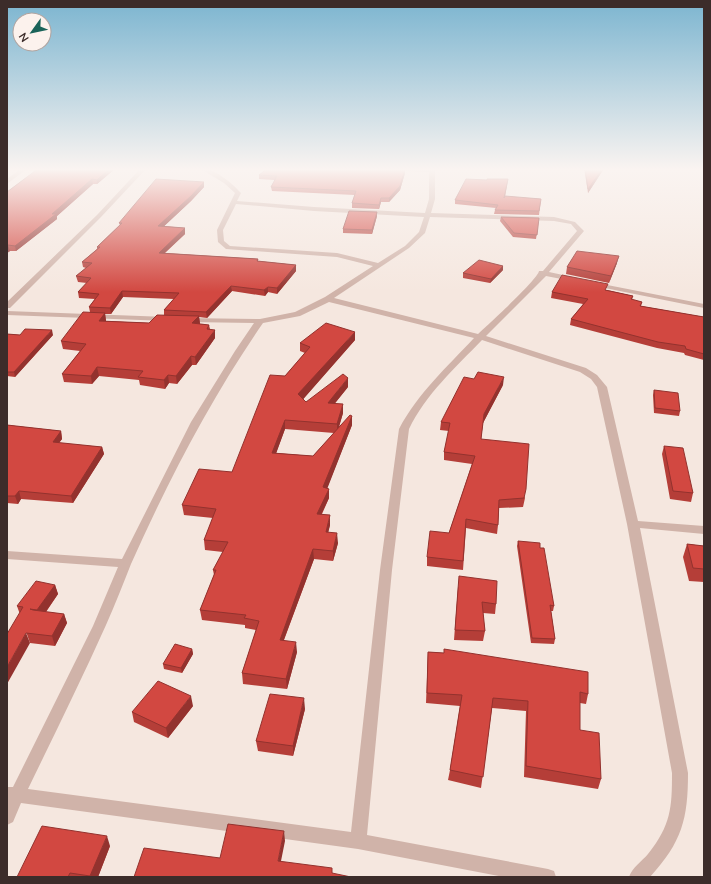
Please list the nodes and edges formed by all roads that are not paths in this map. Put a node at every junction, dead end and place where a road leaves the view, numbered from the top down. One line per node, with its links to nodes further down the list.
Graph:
1 (105, 209): 9 (street)
2 (230, 209): 6 (street)
3 (323, 209): 5 (street)
4 (429, 209): 5 (street)
5 (428, 215): 6 (street); 7 (street)
6 (378, 265): 8 (street)
7 (542, 273): 10 (street); 13 (street)
8 (328, 299): 12 (street); 13 (street)
9 (7, 306)
10 (704, 306)
11 (7, 313): 12 (street)
12 (260, 321): 17 (street)
13 (480, 337): 14 (street); 20 (street)
14 (633, 524): 15 (street); 22 (street)
15 (704, 530)
16 (7, 555): 17 (street)
17 (126, 563): 18 (street)
18 (12, 794): 19 (street); 20 (street)
19 (7, 817)
20 (358, 841): 21 (street)
21 (548, 877)
22 (637, 877)

